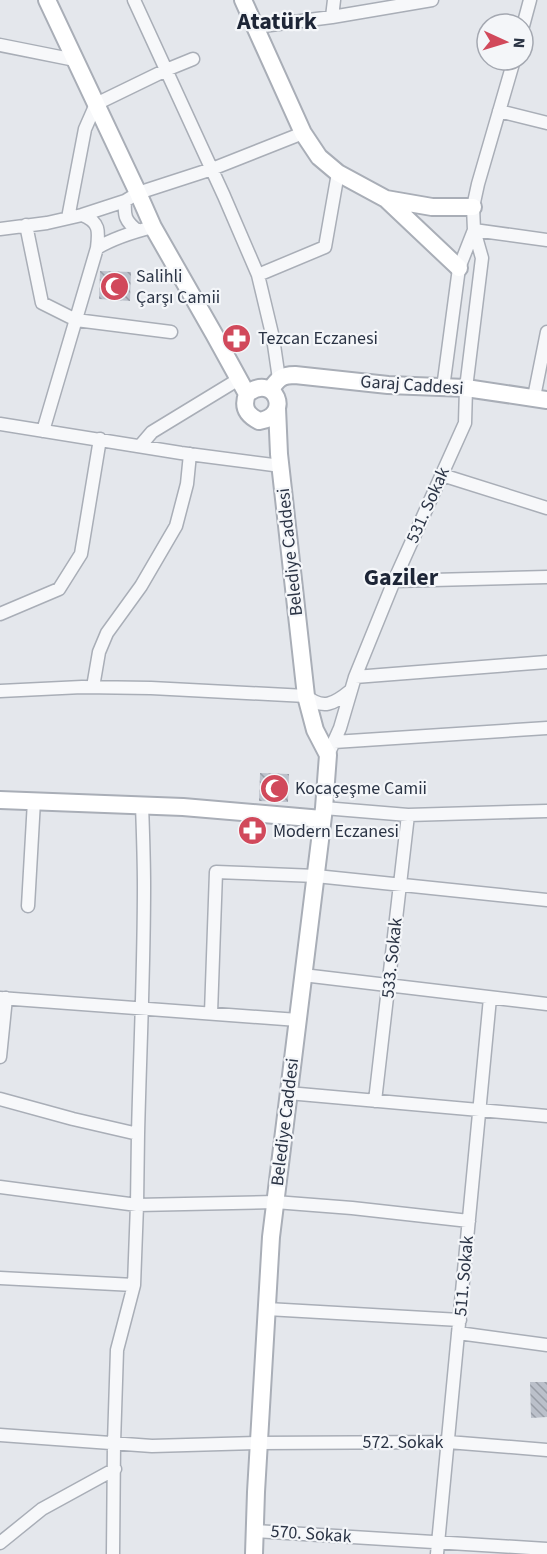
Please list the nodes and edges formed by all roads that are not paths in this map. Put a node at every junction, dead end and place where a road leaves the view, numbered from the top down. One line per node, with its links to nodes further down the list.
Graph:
1 (47, 0): 10 (street)
2 (134, 0): 11 (street)
3 (243, 0): 7 (street)
4 (334, 0): 6 (street)
5 (432, 0): 6 (street)
6 (332, 17): 7 (street)
7 (255, 27): 16 (street)
8 (0, 45): 10 (street)
9 (194, 59): 11 (street)
10 (75, 60): 13 (street)
11 (166, 70): 13 (street); 17 (street)
12 (510, 72): 14 (street)
13 (96, 104): 19 (street); 23 (street)
14 (499, 111): 15 (street); 21 (street)
15 (547, 123)
16 (303, 133): 17 (street); 18 (street)
17 (212, 170): 19 (street); 31 (street)
18 (338, 173): 20 (street); 31 (street)
19 (132, 197): 22 (street); 26 (street)
20 (386, 199): 21 (street); 30 (street)
21 (473, 207): 27 (street)
22 (82, 215): 23 (street); 29 (street)
23 (68, 218): 24 (street)
24 (26, 225): 25 (street); 32 (street)
25 (0, 229)
26 (145, 229): 29 (street); 35 (street)
27 (474, 230): 28 (street); 30 (street); 38 (street, 531. Sokak)
28 (547, 240)
29 (97, 248): 32 (street)
30 (459, 268): 37 (street)
31 (258, 275): 36 (street)
32 (76, 320): 33 (street); 44 (street)
33 (171, 332)
34 (547, 332): 40 (street)
35 (239, 379): 39 (street); 46 (street)
36 (274, 384): 37 (street, Garaj Caddesi); 39 (street); 41 (street)
37 (443, 388): 38 (street, Garaj Caddesi)
38 (466, 388): 40 (street, Garaj Caddesi); 49 (street, 531. Sokak)
39 (247, 394): 42 (street)
40 (541, 398)
41 (277, 408): 42 (street); 48 (street, Belediye Caddesi)
42 (259, 421): 48 (street)
43 (0, 424): 44 (street)
44 (43, 430): 45 (street)
45 (100, 439): 46 (street); 53 (street)
46 (140, 446): 47 (street)
47 (190, 454): 48 (street); 56 (street)
48 (280, 460): 59 (street, Belediye Caddesi)
49 (442, 476): 50 (street); 52 (street, 531. Sokak)
50 (547, 508)
51 (547, 577): 52 (street)
52 (394, 582): 55 (street, 531. Sokak)
53 (0, 614)
54 (547, 662): 55 (street)
55 (355, 677): 58 (street, 531. Sokak)
56 (93, 687): 57 (street); 59 (street)
57 (0, 691)
58 (350, 691): 59 (street); 61 (street, 531. Sokak)
59 (306, 696): 61 (street, Belediye Caddesi)
60 (547, 728): 61 (street)
61 (331, 748): 66 (street, Belediye Caddesi)
62 (0, 800): 63 (street)
63 (34, 801): 64 (street); 71 (street)
64 (142, 805): 66 (street); 77 (street)
65 (547, 811): 67 (street)
66 (323, 813): 67 (street); 68 (street, Belediye Caddesi)
67 (408, 815): 69 (street, 533. Sokak)
68 (316, 876): 69 (street); 72 (street, Belediye Caddesi); 78 (street)
69 (400, 884): 70 (street); 73 (street, 533. Sokak)
70 (547, 900)
71 (28, 906)
72 (303, 975): 73 (street); 79 (street, Belediye Caddesi)
73 (389, 986): 75 (street); 83 (street, 533. Sokak)
74 (3, 998): 77 (street); 80 (street)
75 (490, 998): 76 (street); 84 (street, 511. Sokak)
76 (547, 1004)
77 (141, 1008): 78 (street); 86 (street)
78 (211, 1013): 79 (street)
79 (297, 1020): 81 (street, Belediye Caddesi)
80 (0, 1057)
81 (288, 1093): 83 (street); 88 (street, Belediye Caddesi)
82 (0, 1099): 86 (street)
83 (375, 1101): 84 (street)
84 (479, 1110): 85 (street); 90 (street, 511. Sokak)
85 (547, 1116)
86 (138, 1134): 89 (street)
87 (0, 1187): 89 (street)
88 (275, 1202): 89 (street); 90 (street); 93 (street, Belediye Caddesi)
89 (138, 1205): 92 (street)
90 (469, 1221): 94 (street, 511. Sokak)
91 (0, 1278): 92 (street)
92 (134, 1285): 98 (street)
93 (267, 1309): 94 (street); 99 (street, Belediye Caddesi)
94 (459, 1326): 95 (street); 97 (street, 511. Sokak)
95 (547, 1345)
96 (0, 1435): 98 (street, 572. Sokak)
97 (448, 1442): 99 (street, 572. Sokak); 100 (street, 572. Sokak); 104 (street, 511. Sokak)
98 (114, 1443): 99 (street, 572. Sokak); 101 (street)
99 (259, 1443): 102 (street, Belediye Caddesi)
100 (547, 1450)
101 (115, 1468): 103 (street); 106 (street)
102 (255, 1531): 104 (street, 570. Sokak); 107 (street, Belediye Caddesi)
103 (0, 1543)
104 (437, 1549): 105 (street, 570. Sokak)
105 (547, 1550)
106 (113, 1554)
107 (254, 1554)

